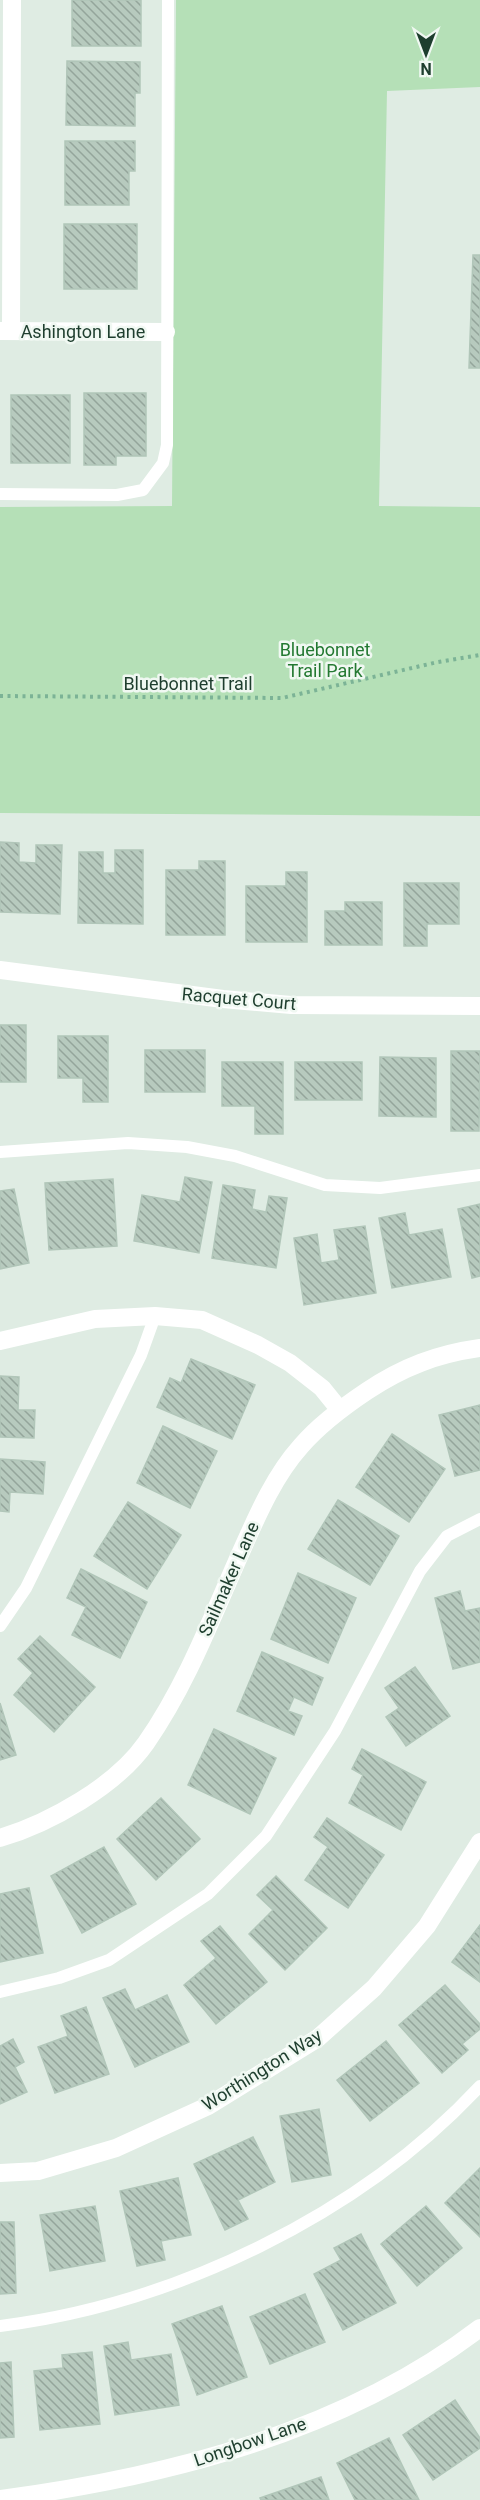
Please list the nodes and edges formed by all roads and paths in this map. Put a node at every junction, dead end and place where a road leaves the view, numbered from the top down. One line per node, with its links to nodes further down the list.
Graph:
1 (12, 0): 3 (street)
2 (168, 0): 4 (lane)
3 (5, 331): 4 (street, Ashington Lane)
4 (166, 332): 5 (lane)
5 (0, 494)
6 (480, 656): 7 (path, Bluebonnet Trail)
7 (0, 696)
8 (0, 969): 9 (street, Racquet Court)
9 (480, 1006)
10 (0, 1152): 11 (lane)
11 (480, 1175)
12 (155, 1316): 13 (street); 15 (street); 17 (lane)
13 (0, 1341)
14 (480, 1348): 15 (street, Sailmaker Lane)
15 (339, 1409): 18 (street, Sailmaker Lane)
16 (480, 1519): 20 (lane)
17 (0, 1626)
18 (0, 1838)
19 (480, 1842): 22 (street, Worthington Way)
20 (0, 1992)
21 (480, 2086): 23 (lane)
22 (0, 2173)
23 (0, 2326)
24 (480, 2328): 25 (street, Longbow Lane)
25 (0, 2499)

